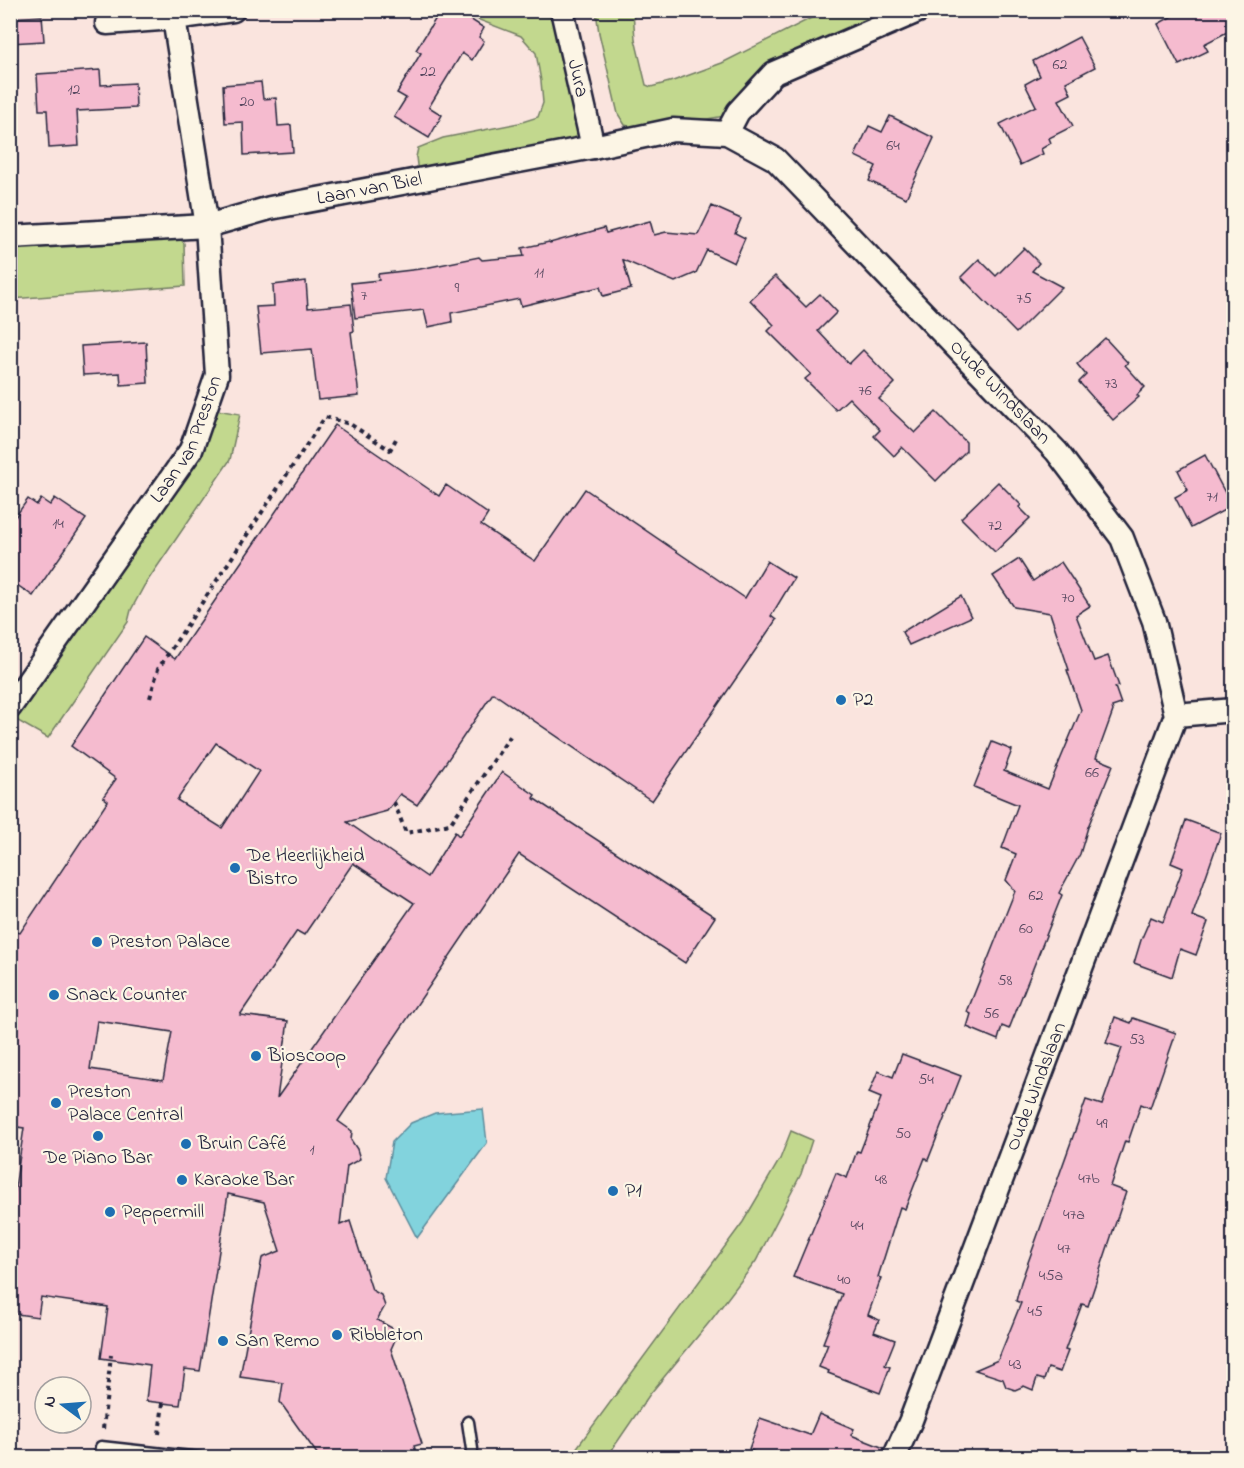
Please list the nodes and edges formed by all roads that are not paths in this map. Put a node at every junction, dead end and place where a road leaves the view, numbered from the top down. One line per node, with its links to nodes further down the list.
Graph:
1 (233, 10): 4 (street)
2 (562, 10): 7 (street, Jura)
3 (920, 10): 6 (street)
4 (174, 18): 5 (street); 8 (street, Laan van Preston)
5 (107, 23)
6 (727, 133): 7 (street, Laan van Biel); 12 (street, Oude Windslaan)
7 (593, 147): 8 (street, Laan van Biel)
8 (207, 226): 9 (street, Laan van Biel); 10 (street, Laan van Preston)
9 (10, 237)
10 (10, 708)
11 (1233, 710): 12 (street)
12 (1176, 715): 17 (street, Oude Windslaan)
13 (468, 1422): 16 (lane)
14 (100, 1452): 15 (lane)
15 (200, 1458)
16 (471, 1458)
17 (894, 1458)

